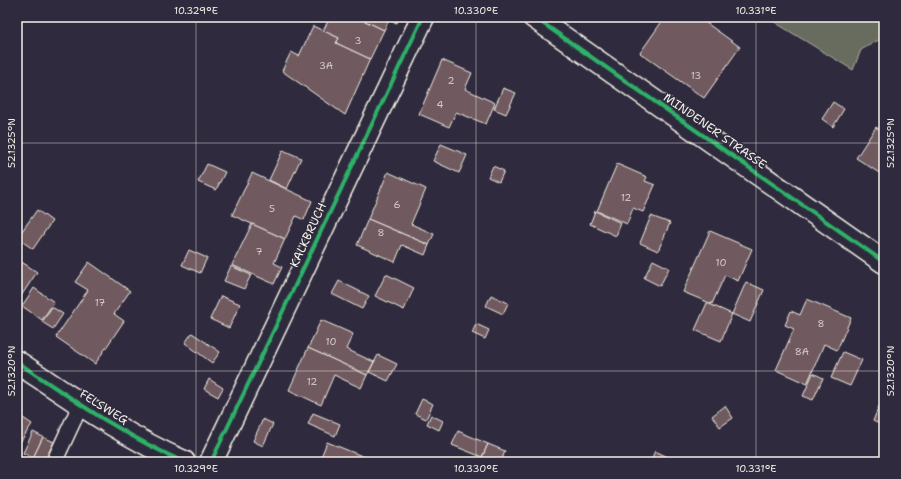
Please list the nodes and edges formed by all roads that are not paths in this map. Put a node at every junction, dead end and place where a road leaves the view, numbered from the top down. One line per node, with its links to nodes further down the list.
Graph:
1 (423, 17): 8 (street, KALKBRUCH)
2 (534, 17): 3 (street, MINDENER STRASSE)
3 (884, 262)
4 (17, 362): 5 (street, FELSWEG)
5 (81, 404): 6 (lane); 7 (street, FELSWEG)
6 (54, 462)
7 (184, 462)
8 (211, 462)

